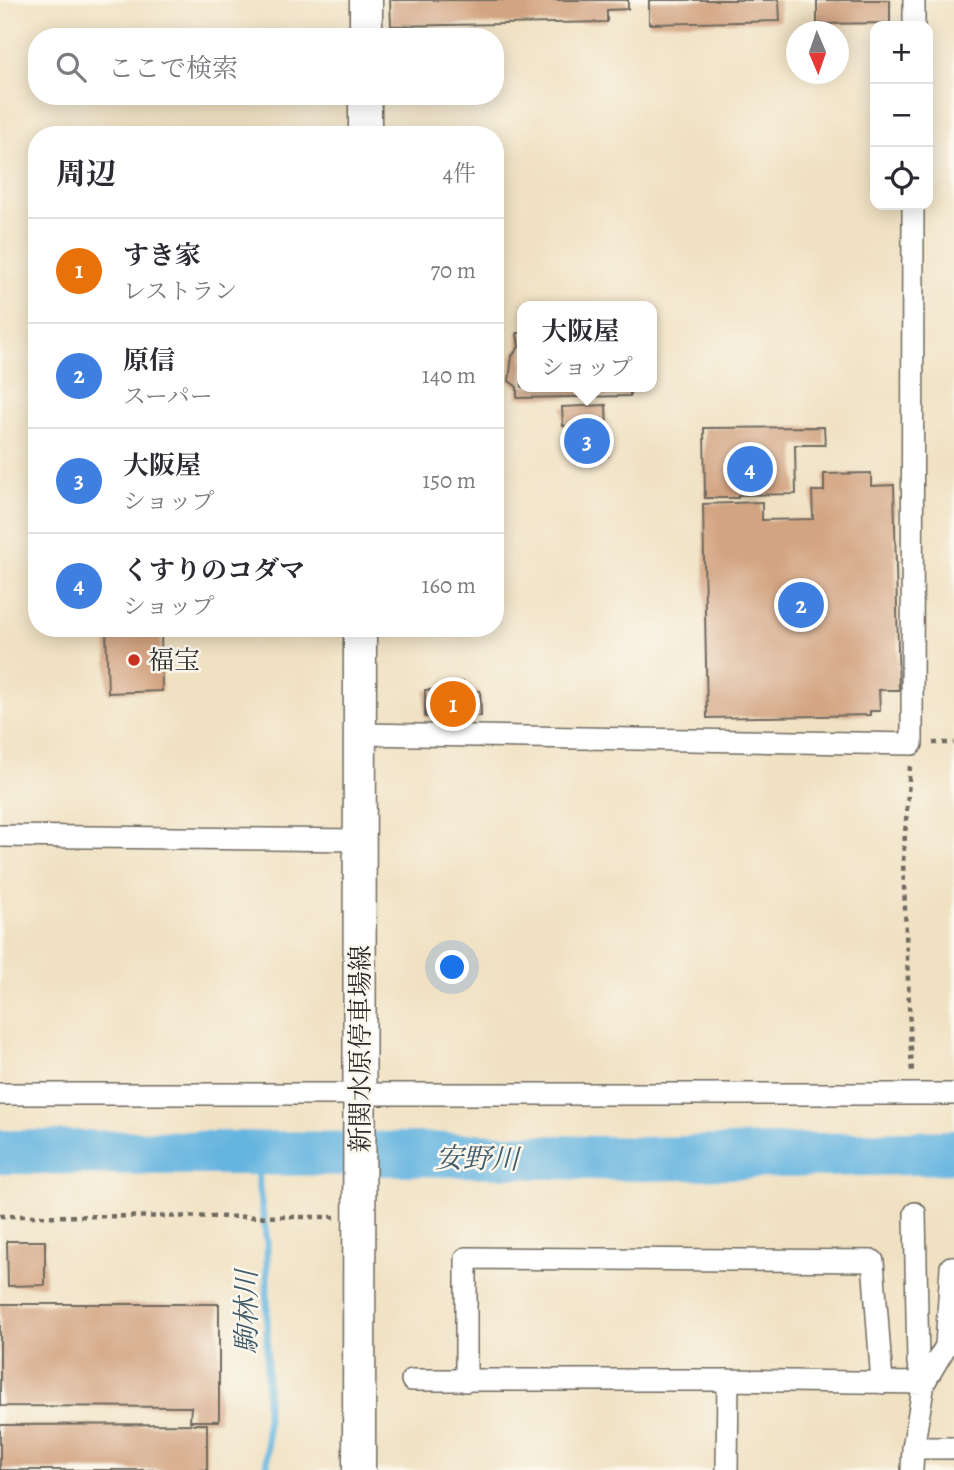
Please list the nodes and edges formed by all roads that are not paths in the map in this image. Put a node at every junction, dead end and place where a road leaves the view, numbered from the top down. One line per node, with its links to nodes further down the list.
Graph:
1 (366, 0): 4 (main road)
2 (914, 0): 3 (street)
3 (914, 21)
4 (366, 28)
5 (365, 105): 6 (main road)
6 (365, 126)
7 (913, 210): 9 (street)
8 (360, 637): 9 (main road, 新関水原停車場線)
9 (360, 734): 11 (main road, 新関水原停車場線)
10 (0, 836): 11 (street)
11 (359, 840): 14 (main road, 新関水原停車場線)
12 (0, 1094): 14 (street)
13 (954, 1094): 14 (street)
14 (361, 1098): 24 (main road, 新関水原停車場線)
15 (915, 1213): 20 (street)
16 (954, 1268): 20 (street)
17 (412, 1380): 19 (street)
18 (728, 1380): 19 (street); 21 (street); 25 (street)
19 (466, 1381): 21 (street)
20 (923, 1383): 21 (street); 22 (street)
21 (882, 1384)
22 (913, 1448): 23 (street); 26 (street)
23 (954, 1448)
24 (359, 1470)
25 (727, 1470)
26 (912, 1470)

